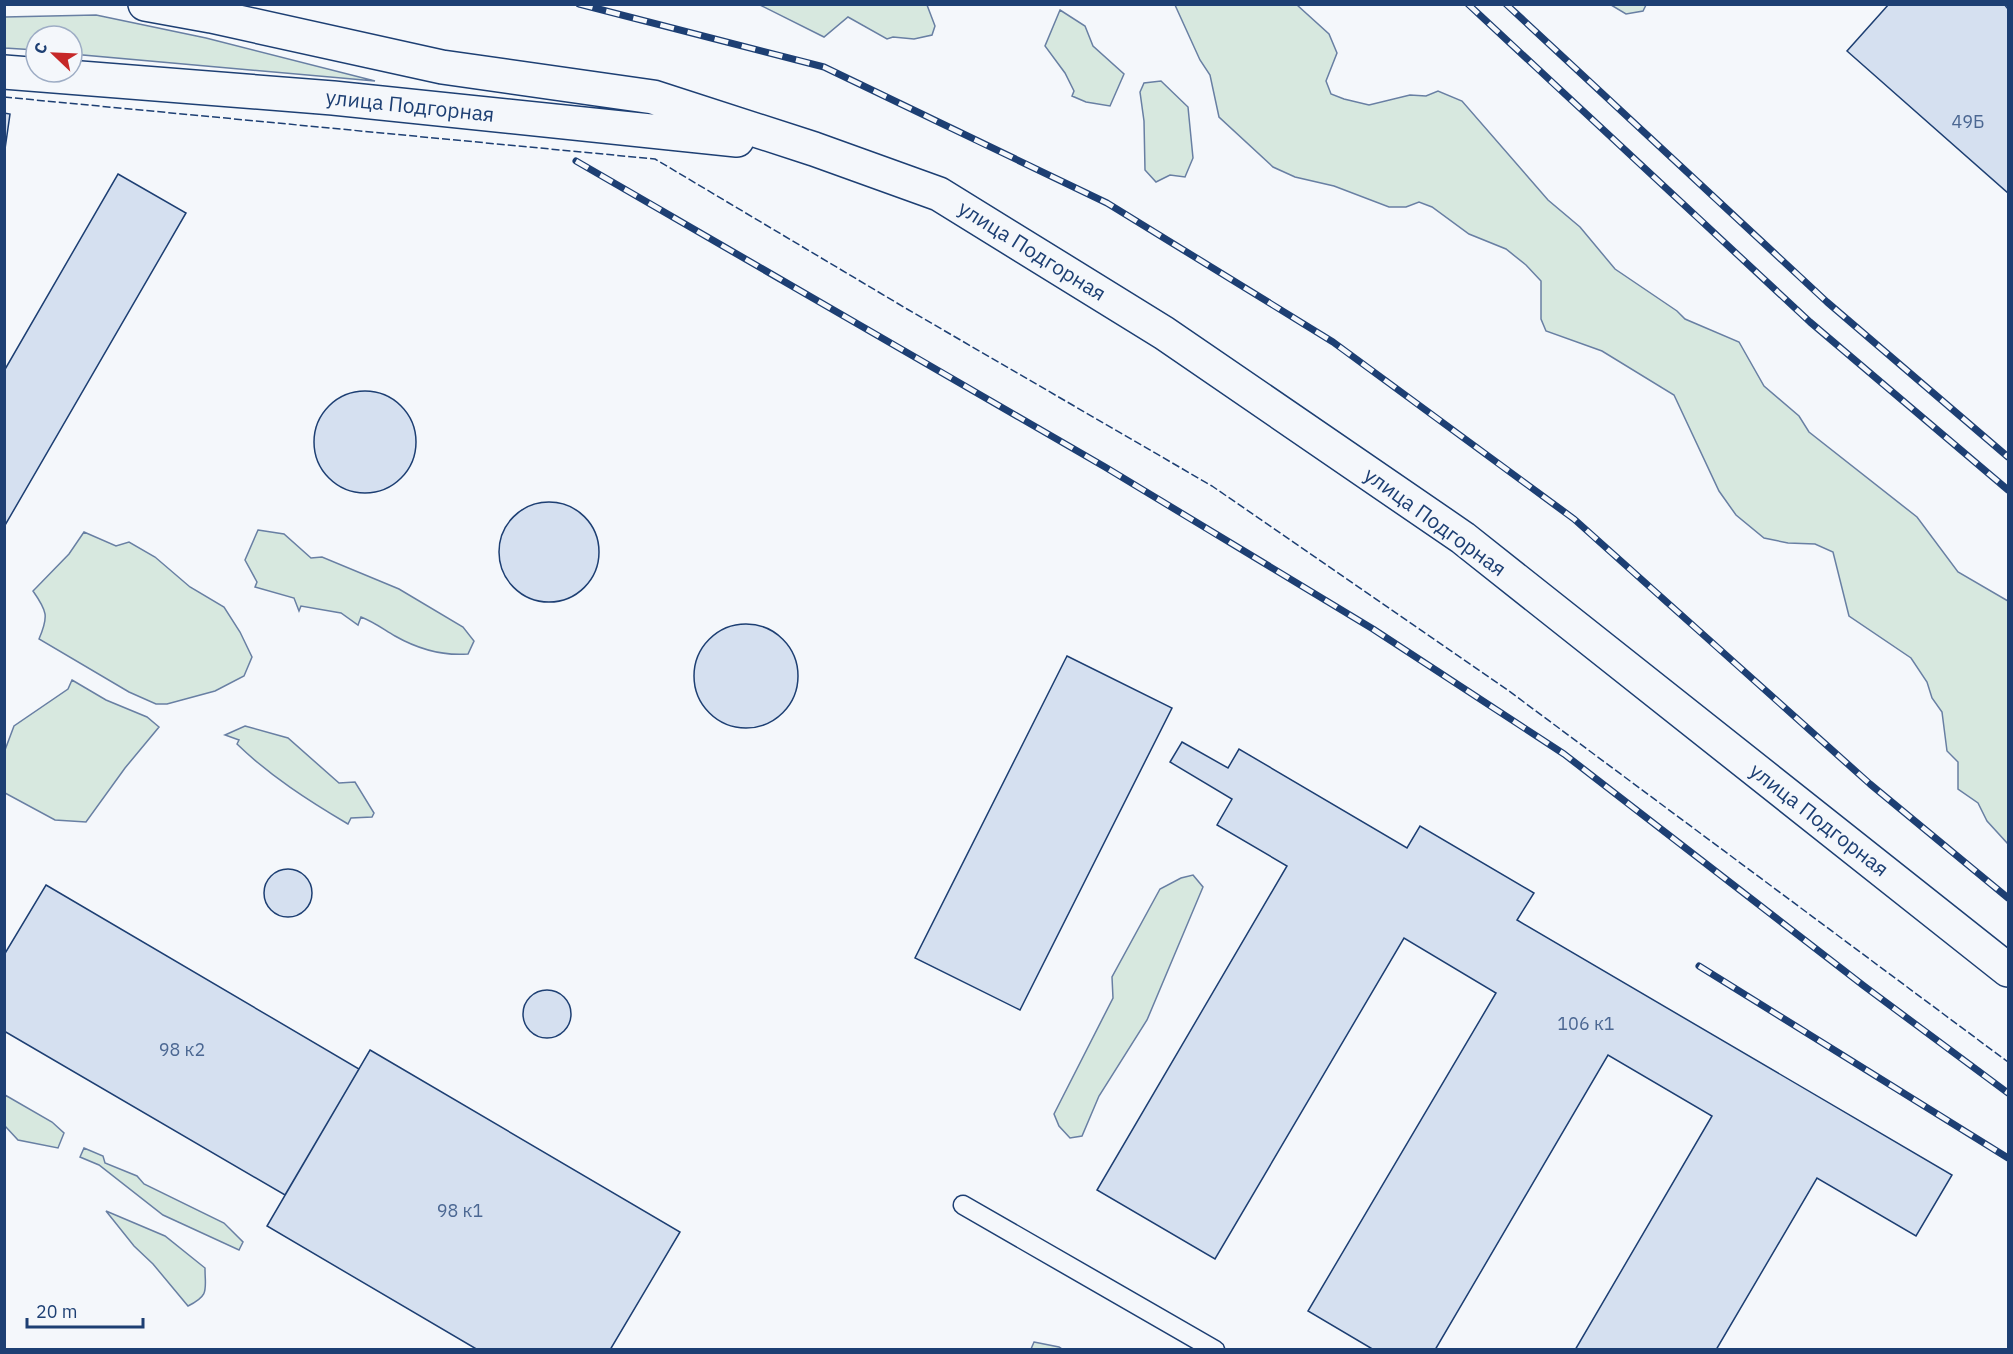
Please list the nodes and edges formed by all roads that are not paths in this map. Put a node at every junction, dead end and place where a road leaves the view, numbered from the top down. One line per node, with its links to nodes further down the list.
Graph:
1 (145, 4): 3 (main road, улица Подгорная)
2 (4, 72): 3 (main road, улица Подгорная)
3 (814, 149): 4 (main road, улица Подгорная)
4 (2008, 970)
5 (963, 1205): 6 (lane)
6 (1215, 1350)

